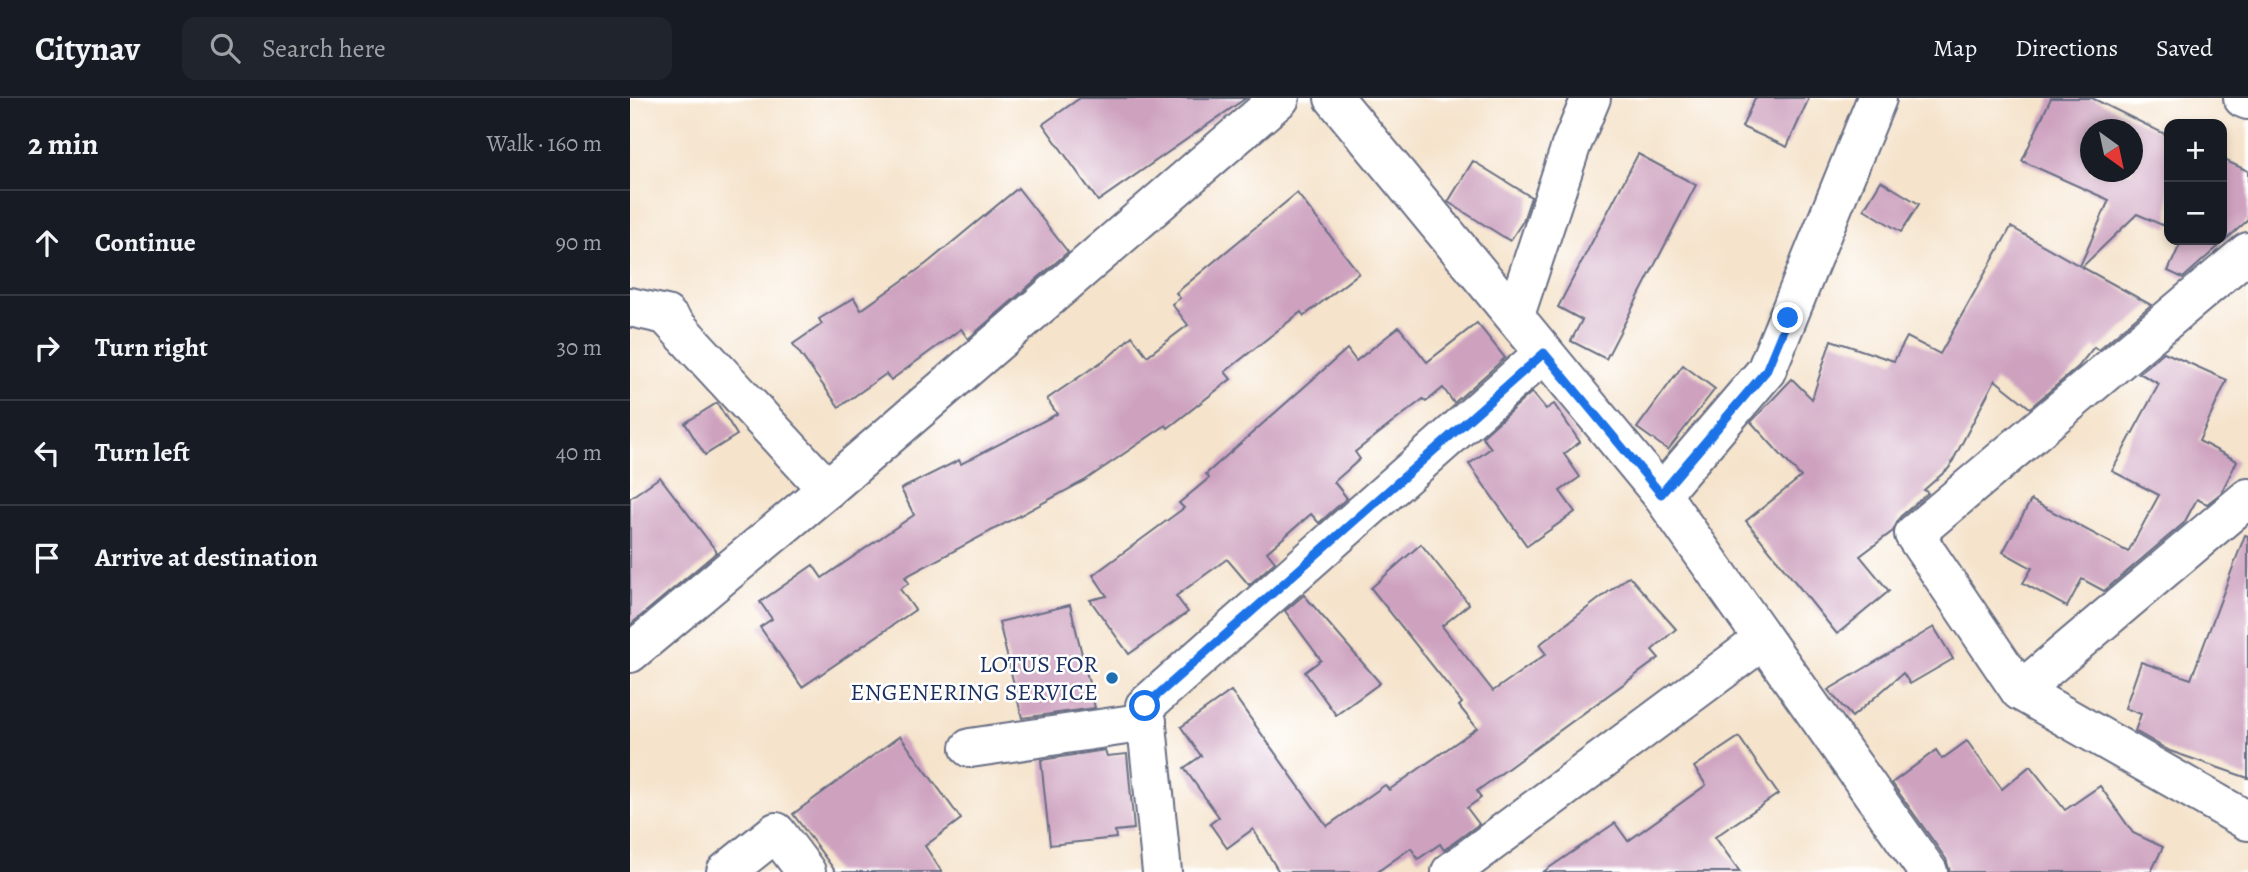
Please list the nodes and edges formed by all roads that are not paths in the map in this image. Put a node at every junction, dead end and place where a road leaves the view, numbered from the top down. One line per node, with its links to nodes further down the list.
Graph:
1 (1280, 98): 9 (street)
2 (1334, 98): 7 (street)
3 (1591, 98): 7 (street)
4 (1877, 98): 10 (street)
5 (2248, 252): 14 (street)
6 (630, 307): 9 (street)
7 (1515, 314): 8 (street)
8 (1544, 353): 10 (street); 15 (street)
9 (827, 489): 13 (street)
10 (1661, 494): 12 (street)
11 (2248, 498): 14 (street)
12 (1763, 640): 21 (street); 22 (street)
13 (630, 653)
14 (2020, 691): 17 (street)
15 (1147, 722): 16 (street); 20 (street)
16 (970, 748)
17 (2248, 821)
18 (726, 872): 19 (street)
19 (806, 872)
20 (1162, 872)
21 (1451, 872)
22 (1928, 872)

